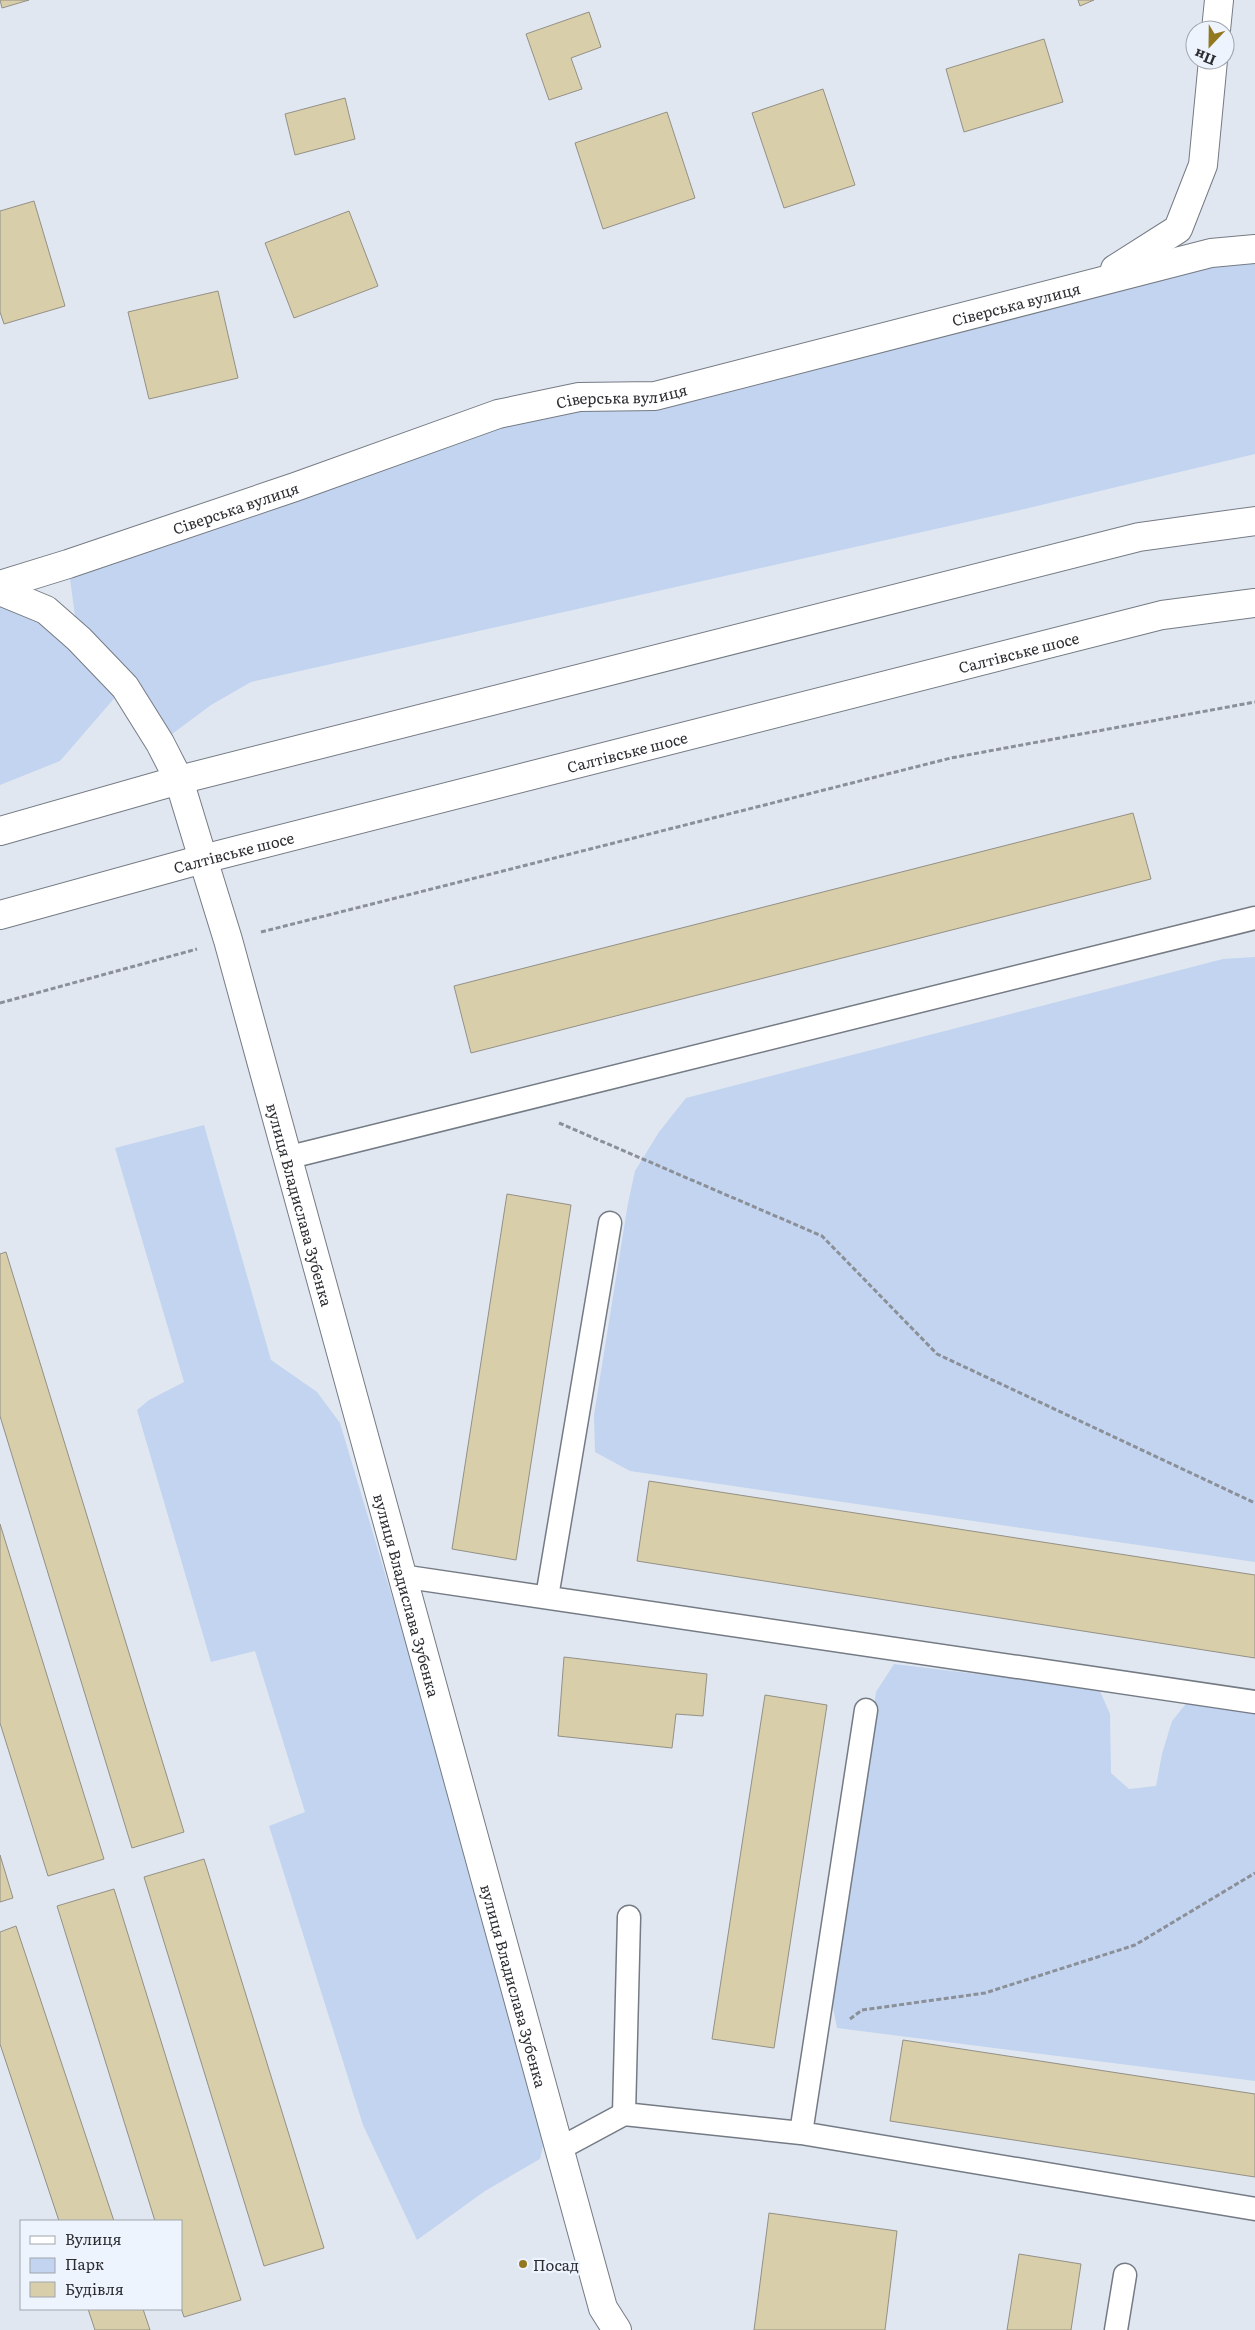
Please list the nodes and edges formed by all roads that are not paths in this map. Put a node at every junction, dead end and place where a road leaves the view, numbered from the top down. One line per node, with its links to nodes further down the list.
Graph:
1 (1219, 0): 2 (street)
2 (1217, 20)
3 (1212, 70): 5 (street)
4 (1255, 249): 5 (street, Сіверська вулиця)
5 (1094, 282): 7 (street, Сіверська вулиця)
6 (1255, 521): 10 (street)
7 (0, 585)
8 (0, 591): 10 (street, вулиця Владислава Зубенка)
9 (1255, 603): 12 (street, Салтівське шосе)
10 (179, 780): 11 (street); 12 (street, вулиця Владислава Зубенка)
11 (0, 831)
12 (203, 859): 13 (street, Салтівське шосе); 15 (street, вулиця Владислава Зубенка)
13 (0, 915)
14 (1255, 918): 15 (lane)
15 (286, 1158): 17 (street, вулиця Владислава Зубенка)
16 (610, 1223): 18 (lane)
17 (401, 1576): 18 (lane); 24 (street, вулиця Владислава Зубенка)
18 (547, 1597): 19 (lane)
19 (1255, 1702)
20 (866, 1710): 23 (lane)
21 (629, 1917): 22 (lane)
22 (624, 2114): 23 (lane); 24 (lane)
23 (801, 2133): 25 (lane)
24 (559, 2149): 27 (street, вулиця Владислава Зубенка)
25 (1255, 2209)
26 (1125, 2275): 28 (lane)
27 (617, 2330)
28 (1116, 2330)

